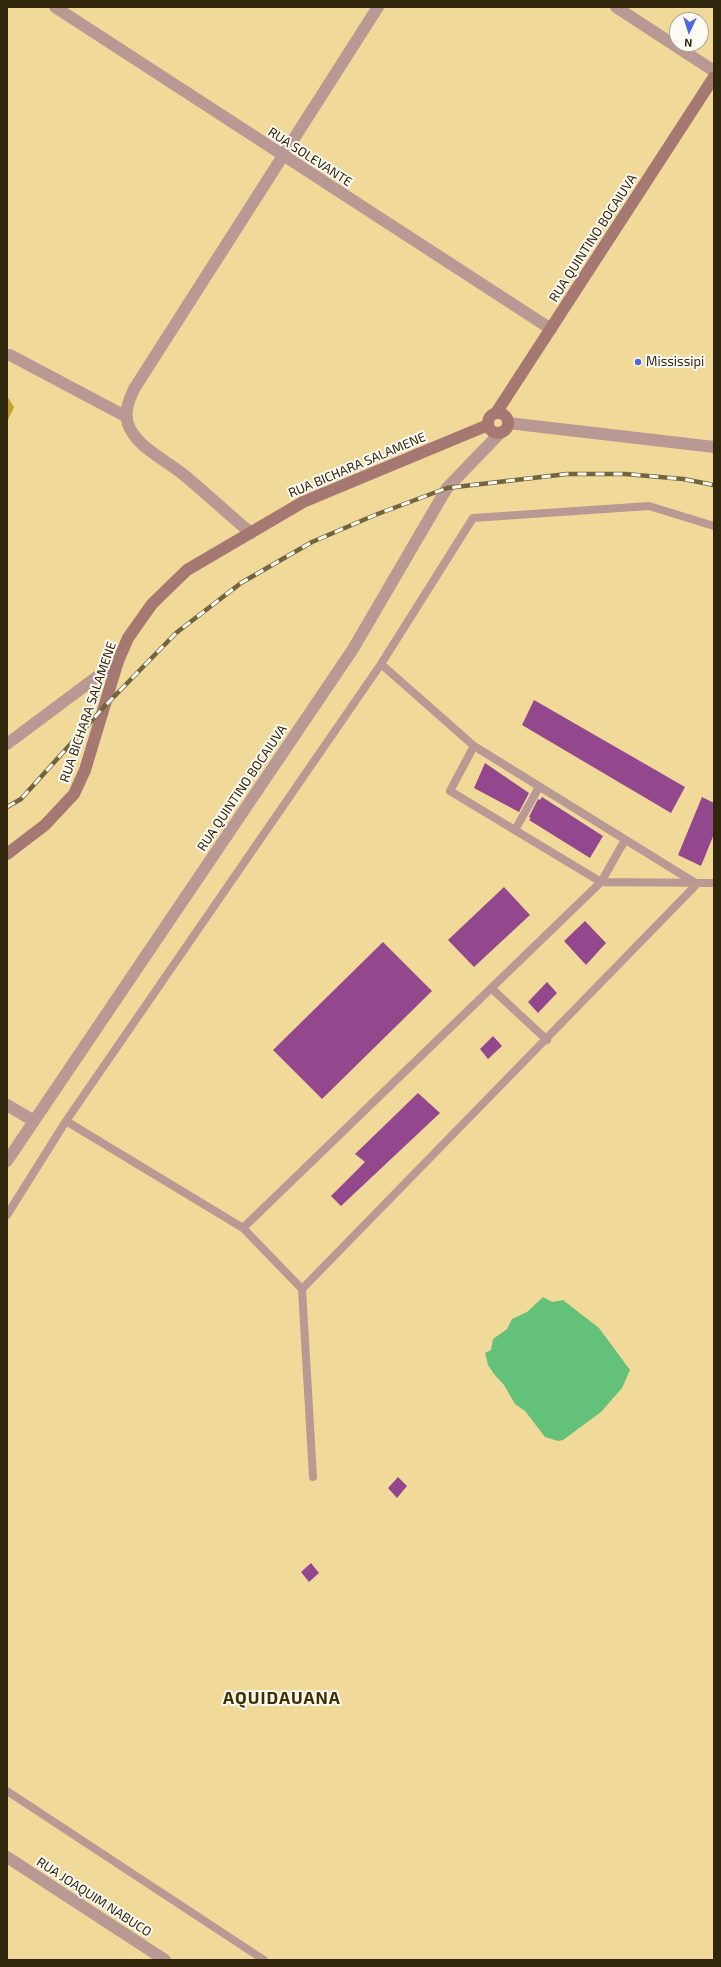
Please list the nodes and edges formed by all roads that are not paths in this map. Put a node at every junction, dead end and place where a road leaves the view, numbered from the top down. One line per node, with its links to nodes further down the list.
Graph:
1 (55, 7): 6 (street, RUA SOLEVANTE)
2 (378, 7): 6 (street)
3 (616, 7): 4 (street)
4 (714, 72)
5 (714, 77): 7 (main road, RUA QUINTINO BOCAIUVA)
6 (282, 156): 7 (street, RUA SOLEVANTE); 10 (street)
7 (551, 329): 9 (main road, RUA QUINTINO BOCAIUVA)
8 (10, 355): 10 (street)
9 (496, 413): 11 (main road); 12 (main road)
10 (127, 417): 15 (street)
11 (488, 425): 12 (main road); 15 (main road, RUA BICHARA SALAMENE)
12 (504, 428): 13 (street); 30 (street, RUA QUINTINO BOCAIUVA)
13 (714, 446)
14 (714, 526): 17 (lane)
15 (251, 533): 16 (main road, RUA BICHARA SALAMENE)
16 (118, 661): 18 (street); 23 (main road, RUA BICHARA SALAMENE)
17 (381, 664): 19 (lane); 31 (lane)
18 (7, 744)
19 (474, 746): 20 (lane); 21 (lane)
20 (539, 786): 21 (lane); 22 (lane)
21 (515, 830): 24 (lane)
22 (625, 840): 24 (lane); 26 (lane)
23 (7, 854)
24 (601, 882): 26 (lane); 27 (lane)
25 (714, 883): 26 (lane)
26 (697, 884): 28 (lane)
27 (491, 988): 28 (lane); 34 (lane)
28 (546, 1040): 35 (lane)
29 (7, 1105): 30 (street)
30 (34, 1121): 32 (street, RUA QUINTINO BOCAIUVA)
31 (66, 1121): 33 (lane); 34 (lane)
32 (7, 1161)
33 (7, 1215)
34 (243, 1228): 35 (lane)
35 (302, 1289): 36 (lane)
36 (313, 1477)
37 (7, 1791): 40 (lane)
38 (7, 1857): 39 (street, RUA JOAQUIM NABUCO)
39 (165, 1960)
40 (264, 1960)

